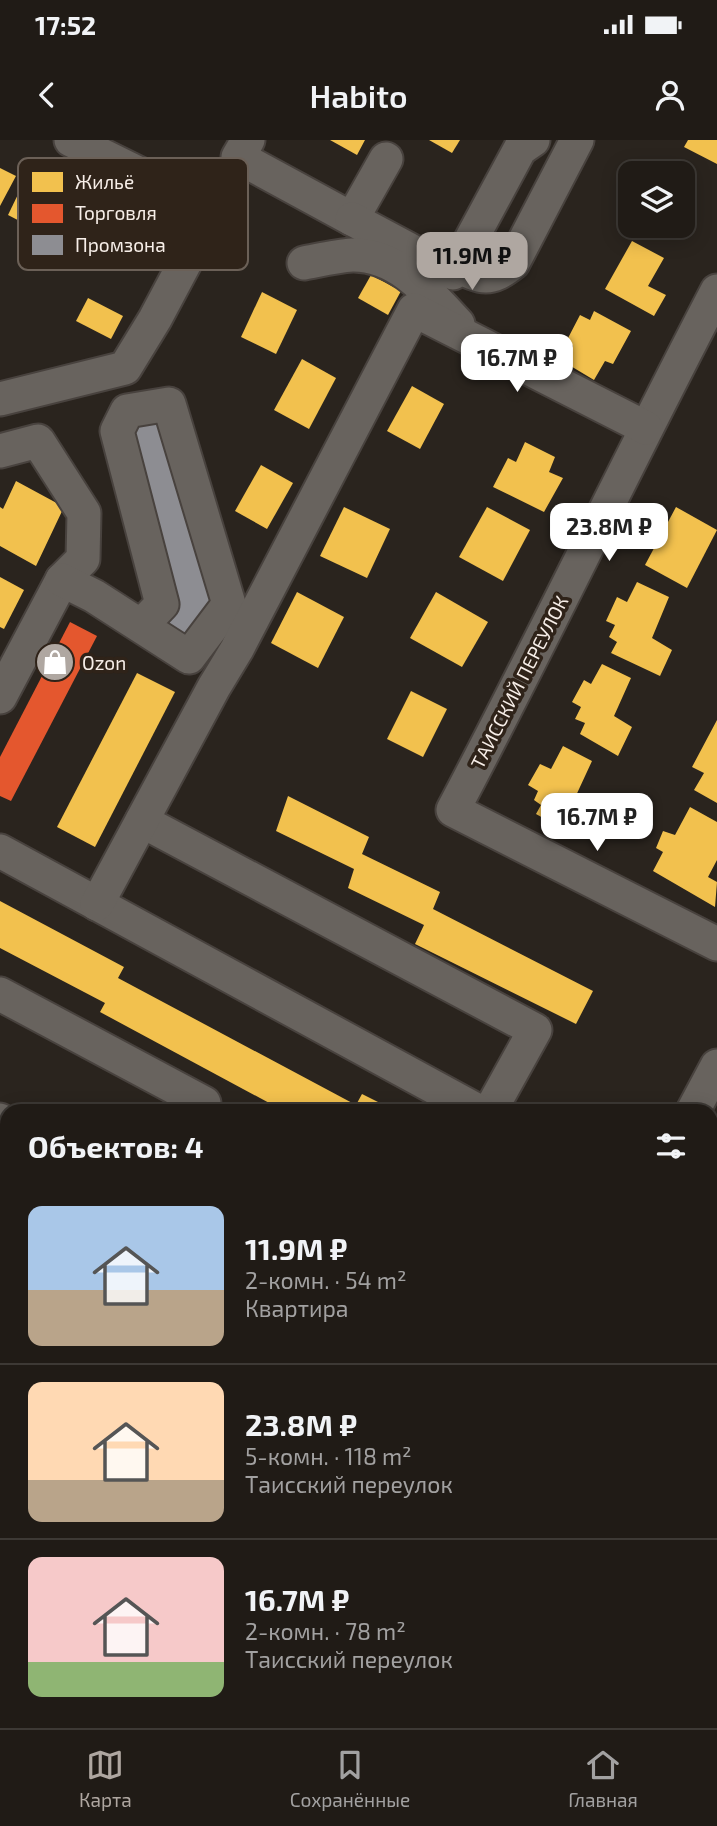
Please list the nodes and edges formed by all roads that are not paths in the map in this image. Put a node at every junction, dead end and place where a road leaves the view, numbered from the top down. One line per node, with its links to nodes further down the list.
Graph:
1 (71, 140): 4 (street)
2 (248, 140): 5 (street)
3 (552, 146): 10 (street); 10 (street)
4 (108, 158)
5 (239, 158)
6 (386, 159): 8 (street)
7 (248, 163): 8 (street)
8 (352, 219): 10 (street)
9 (304, 263): 13 (street)
10 (457, 265)
11 (181, 270): 14 (street)
12 (717, 291): 15 (street, ТАИССКИЙ ПЕРЕУЛОК)
13 (477, 343): 15 (street); 20 (street)
14 (0, 399)
15 (646, 428): 23 (street, ТАИССКИЙ ПЕРЕУЛОК)
16 (0, 451): 17 (street)
17 (62, 580): 18 (street); 19 (street)
18 (141, 626)
19 (0, 697)
20 (142, 821): 22 (street); 28 (street)
21 (0, 851): 22 (street)
22 (97, 904): 27 (street)
23 (717, 944)
24 (0, 994): 26 (street)
25 (717, 1066): 29 (street)
26 (200, 1104)
27 (465, 1104)
28 (494, 1104)
29 (697, 1104)

